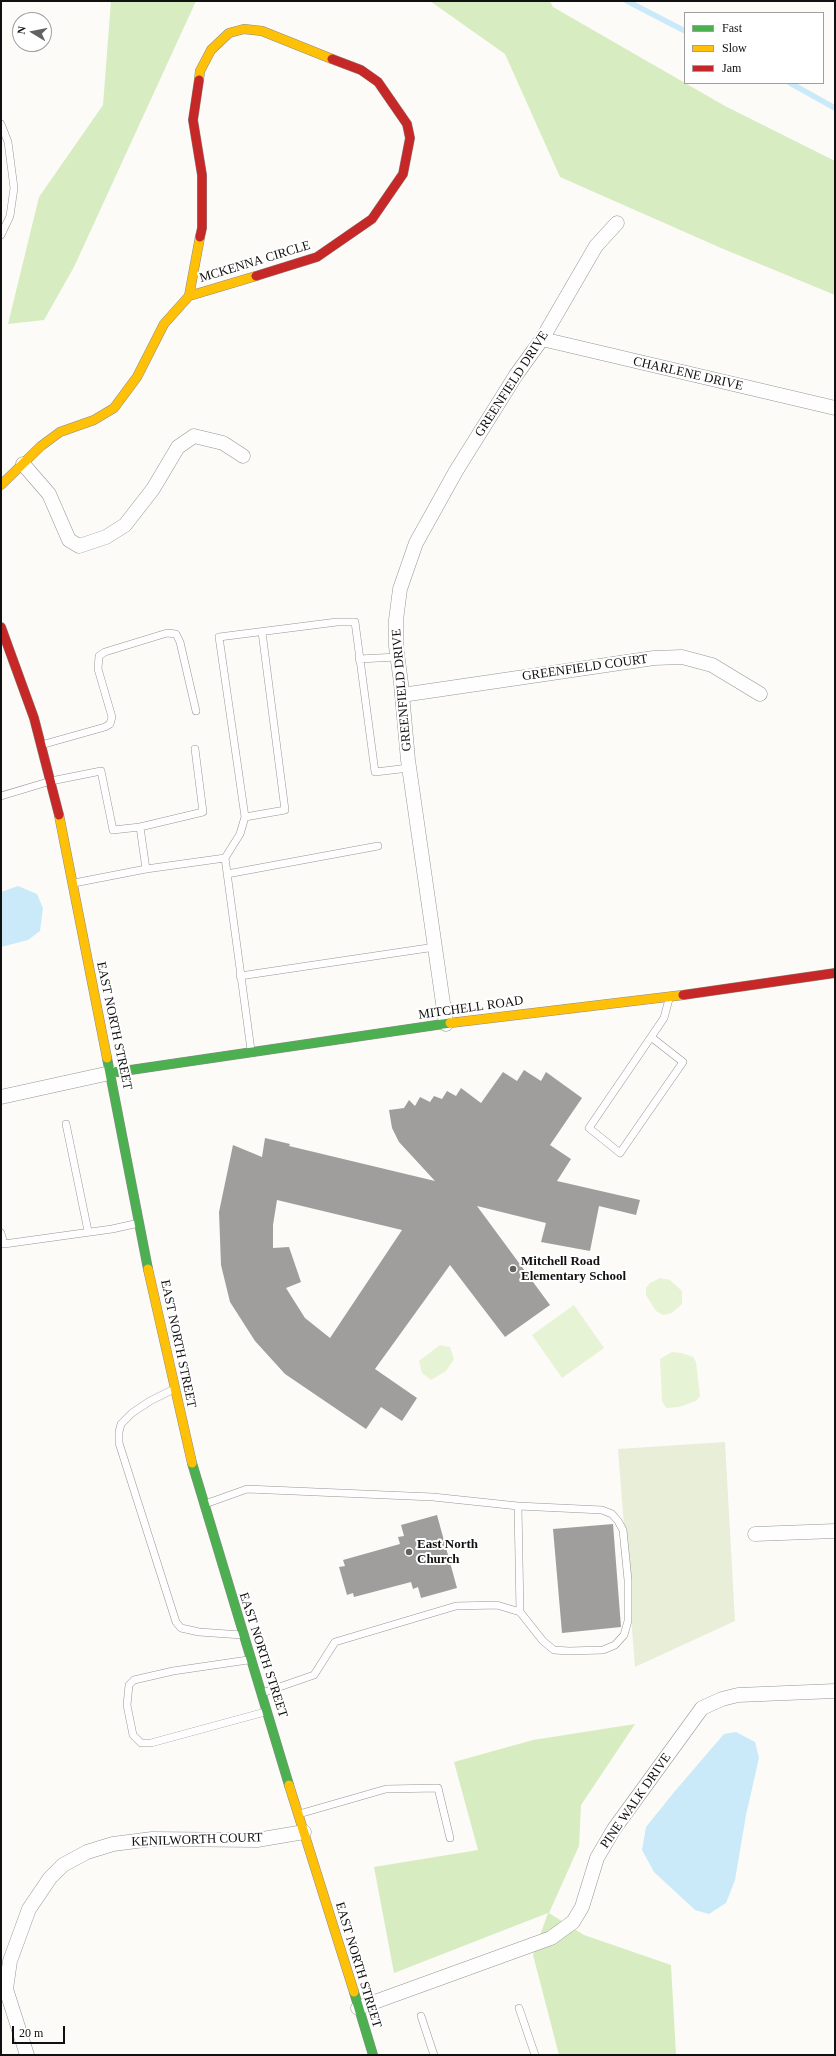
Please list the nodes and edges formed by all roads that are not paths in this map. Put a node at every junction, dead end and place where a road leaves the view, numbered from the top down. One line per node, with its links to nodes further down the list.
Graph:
1 (1, 124): 3 (lane)
2 (617, 223): 5 (street, GREENFIELD DRIVE)
3 (1, 234)
4 (188, 296): 4 (street, MCKENNA CIRCLE); 8 (street, MCKENNA CIRCLE)
5 (542, 339): 6 (street, CHARLENE DRIVE); 12 (street, GREENFIELD DRIVE)
6 (835, 408)
7 (243, 456): 8 (street)
8 (24, 464): 9 (street, MCKENNA CIRCLE)
9 (1, 485)
10 (1, 627): 17 (street, EAST NORTH STREET)
11 (262, 632): 13 (lane); 22 (lane); 22 (lane)
12 (397, 657): 13 (lane); 14 (street, GREENFIELD DRIVE)
13 (360, 659): 19 (lane)
14 (402, 694): 15 (street, GREENFIELD COURT); 19 (street, GREENFIELD DRIVE)
15 (760, 694)
16 (196, 711): 17 (lane)
17 (41, 745): 20 (street, EAST NORTH STREET)
18 (196, 749): 23 (lane)
19 (409, 768): 29 (street, GREENFIELD DRIVE)
20 (51, 781): 21 (lane); 23 (lane); 28 (street, EAST NORTH STREET)
21 (1, 796)
22 (245, 817): 25 (lane)
23 (140, 827): 26 (lane)
24 (378, 846): 27 (lane)
25 (225, 858): 26 (lane); 27 (lane)
26 (146, 868): 28 (lane)
27 (227, 874): 31 (lane)
28 (72, 884): 36 (street, EAST NORTH STREET)
29 (435, 947): 31 (lane); 33 (street, GREENFIELD DRIVE)
30 (835, 972): 32 (street, MITCHELL ROAD)
31 (240, 976): 35 (lane)
32 (670, 997): 33 (street, MITCHELL ROAD); 34 (lane)
33 (446, 1024): 35 (street, MITCHELL ROAD)
34 (651, 1038): 34 (lane)
35 (251, 1051): 36 (street, MITCHELL ROAD)
36 (110, 1073): 37 (street); 39 (street, EAST NORTH STREET)
37 (1, 1097)
38 (66, 1124): 40 (lane)
39 (140, 1223): 40 (lane); 42 (street, EAST NORTH STREET)
40 (88, 1231): 41 (lane)
41 (1, 1233)
42 (174, 1389): 43 (street, EAST NORTH STREET); 48 (lane)
43 (204, 1505): 44 (lane); 48 (street, EAST NORTH STREET)
44 (518, 1506): 47 (lane); 47 (lane)
45 (835, 1531): 46 (street)
46 (755, 1534)
47 (520, 1612): 51 (lane)
48 (243, 1635): 49 (street, EAST NORTH STREET)
49 (251, 1659): 51 (street, EAST NORTH STREET); 52 (lane)
50 (835, 1690): 57 (street, PINE WALK DRIVE)
51 (262, 1693): 52 (street, EAST NORTH STREET)
52 (268, 1711): 53 (street, EAST NORTH STREET)
53 (299, 1814): 54 (street, EAST NORTH STREET); 55 (lane)
54 (304, 1832): 56 (street, KENILWORTH COURT); 57 (street, EAST NORTH STREET)
55 (450, 1838)
56 (4, 1989): 60 (street, KENILWORTH COURT)
57 (358, 2008): 61 (street, EAST NORTH STREET)
58 (519, 2008): 63 (lane)
59 (421, 2016): 62 (lane)
60 (27, 2055)
61 (372, 2055)
62 (434, 2055)
63 (535, 2055)

